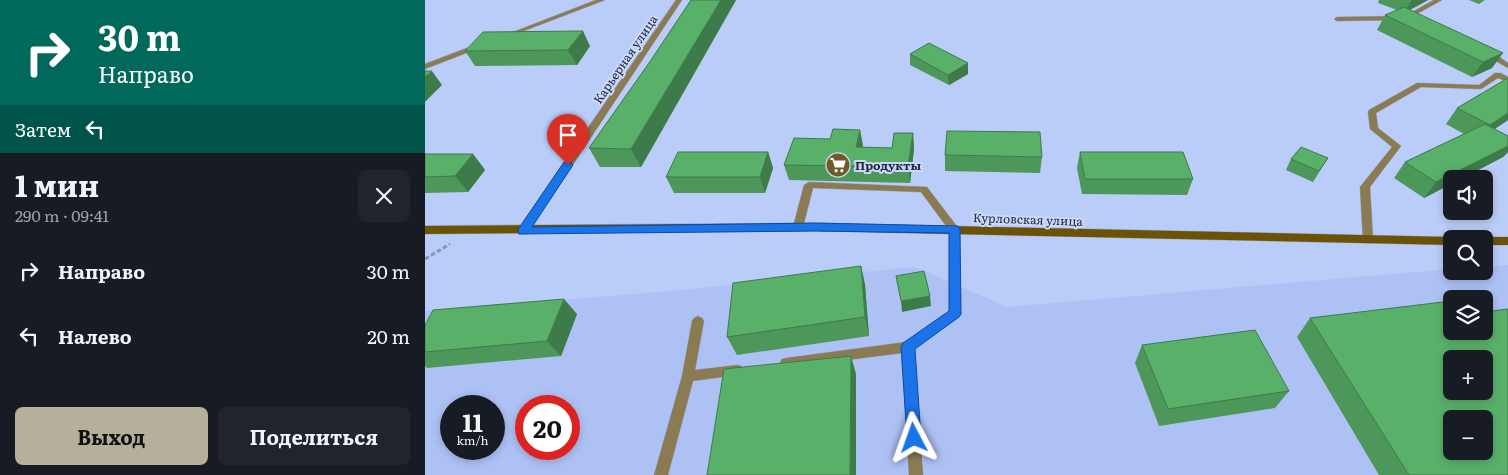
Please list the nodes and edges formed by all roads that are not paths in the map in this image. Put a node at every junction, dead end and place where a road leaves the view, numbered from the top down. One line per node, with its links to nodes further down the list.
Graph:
1 (602, 0): 7 (street)
2 (679, 0): 16 (street, Карьерная улица)
3 (1439, 0): 4 (street)
4 (1406, 18): 5 (street); 6 (street)
5 (1337, 19)
6 (1415, 21)
7 (500, 38)
8 (481, 46): 10 (street)
9 (1479, 47): 11 (street)
10 (425, 66)
11 (1508, 66)
12 (1508, 80): 17 (street)
13 (798, 227): 14 (main road, Курловская улица); 14 (street); 16 (main road, Курловская улица)
14 (954, 229): 17 (main road, Курловская улица); 22 (street)
15 (425, 230): 16 (main road, Курловская улица)
16 (523, 231)
17 (1368, 240): 18 (main road, Курловская улица)
18 (1443, 241)
19 (1493, 241): 20 (main road)
20 (1508, 241)
21 (698, 321): 25 (street)
22 (908, 347): 23 (street); 27 (street)
23 (774, 365)
24 (745, 369): 25 (street)
25 (688, 376): 26 (street)
26 (661, 475)
27 (916, 475)

